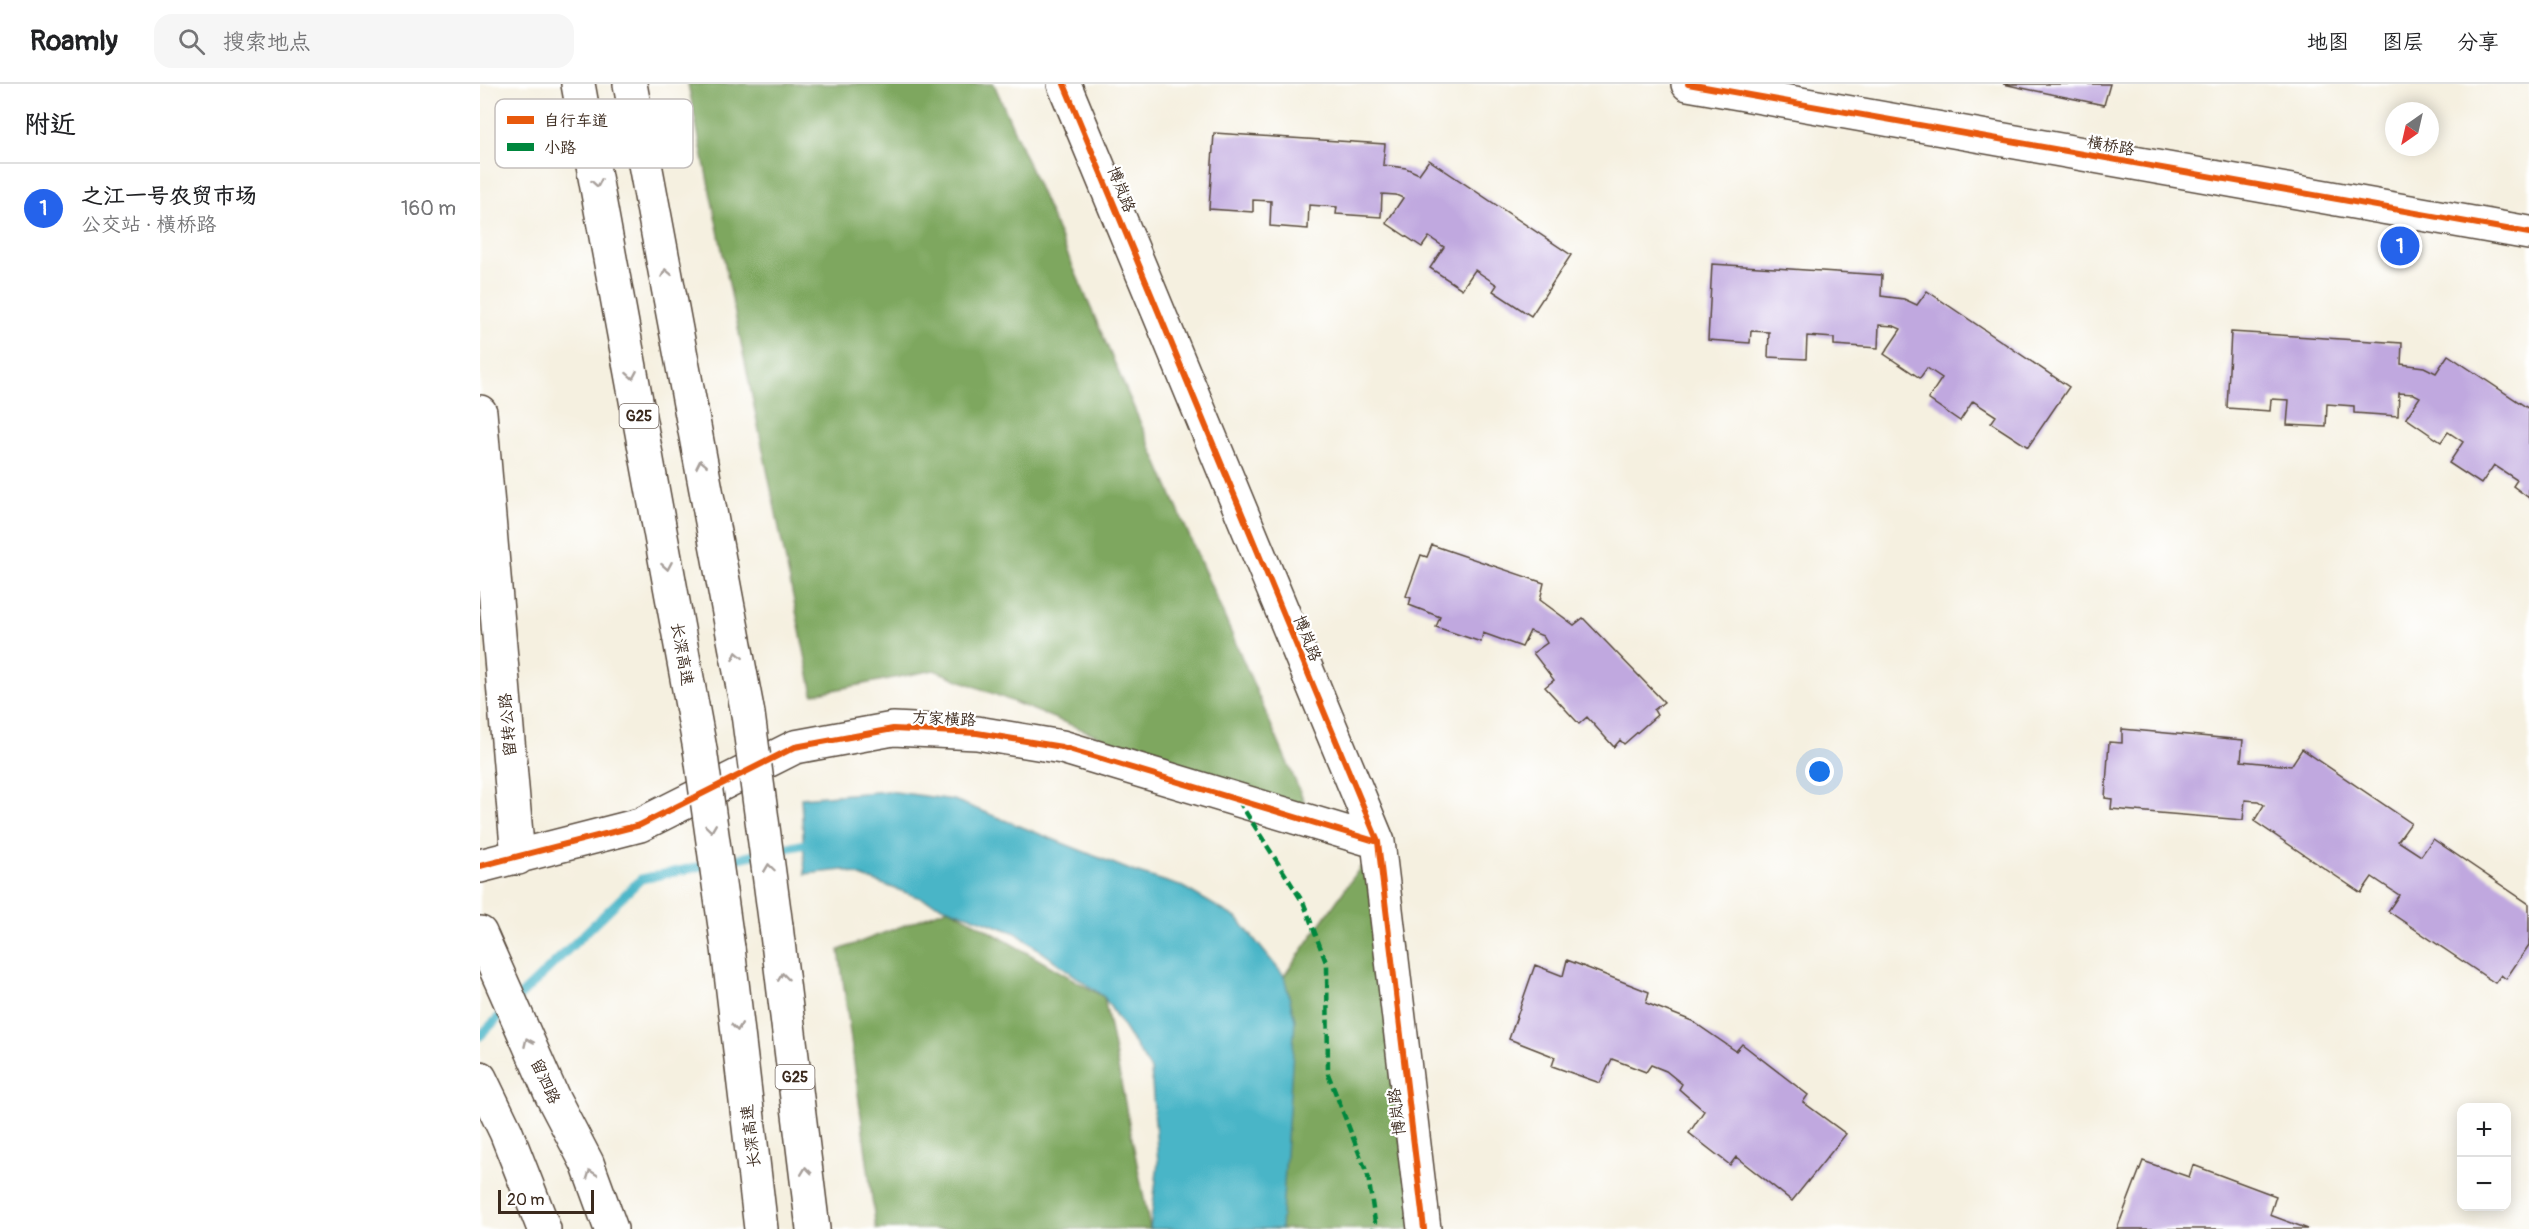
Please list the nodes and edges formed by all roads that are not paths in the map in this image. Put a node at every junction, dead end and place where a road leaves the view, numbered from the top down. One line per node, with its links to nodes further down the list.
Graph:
1 (579, 84): 5 (main road, 长深高速 / G25, one-way to 5, bridge)
2 (630, 84): 6 (main road, G25, one-way to 2, bridge)
3 (1064, 84): 11 (main road, 博岚路)
4 (1688, 84): 9 (main road, 横桥路)
5 (582, 99)
6 (633, 99)
7 (594, 168): 18 (main road, 长深高速 / G25, one-way to 18, bridge)
8 (646, 168): 19 (main road, G25, one-way to 8, bridge)
9 (2529, 233)
10 (480, 412): 12 (main road, 留转公路)
11 (1378, 842): 12 (main road, 方家横路); 20 (main road, 博岚路)
12 (518, 858): 13 (main road, 方家横路)
13 (480, 866)
14 (485, 945): 17 (main road, 留泗路, one-way to 14)
15 (480, 1078): 16 (main road)
16 (544, 1229)
17 (611, 1229)
18 (761, 1229)
19 (813, 1229)
20 (1424, 1229)

